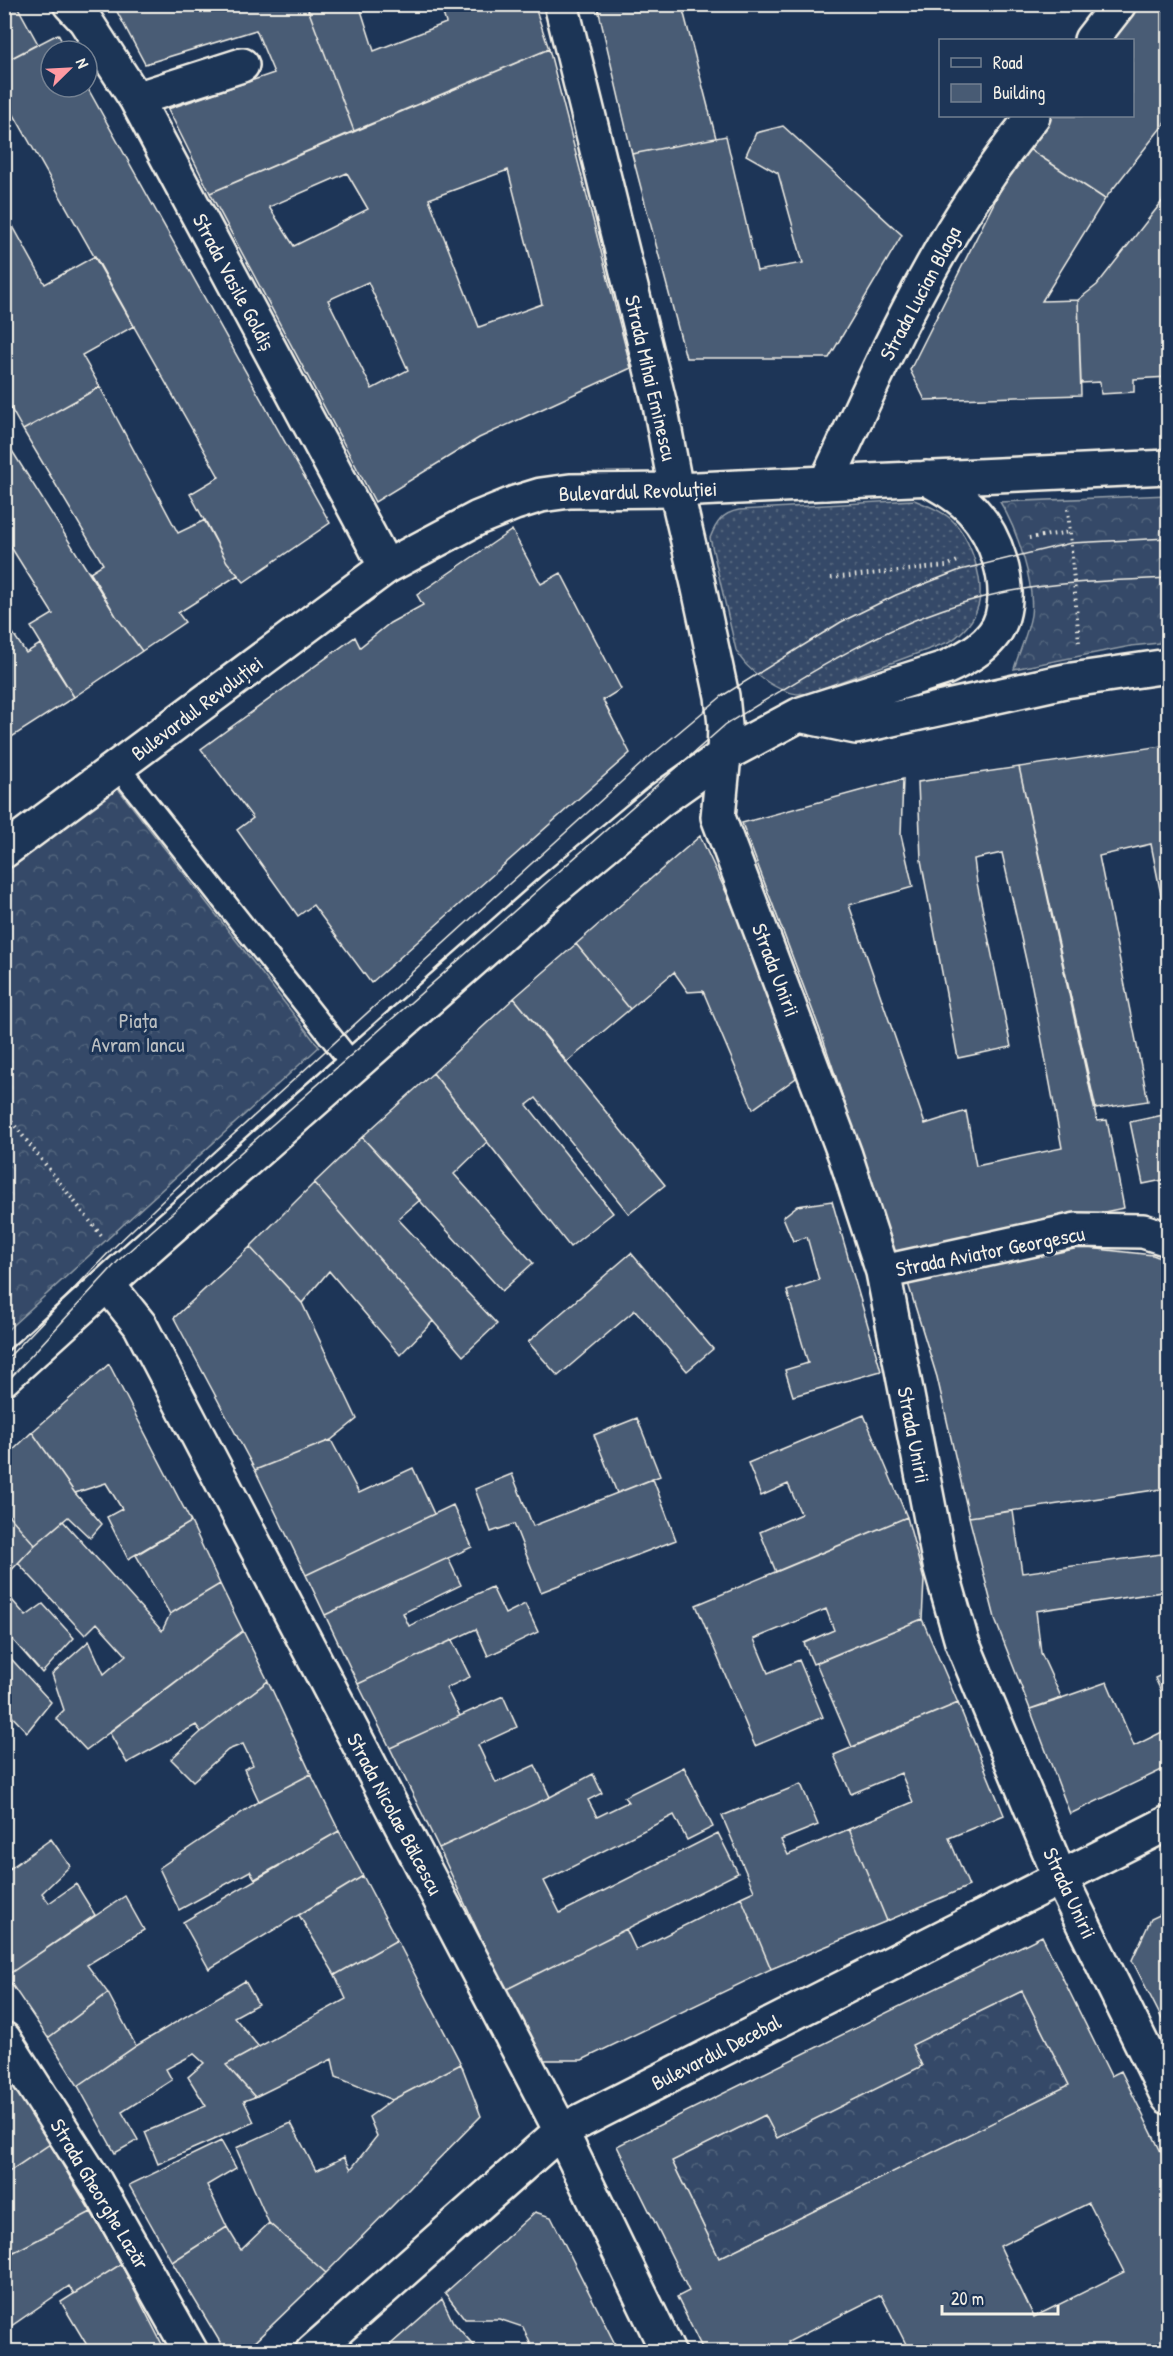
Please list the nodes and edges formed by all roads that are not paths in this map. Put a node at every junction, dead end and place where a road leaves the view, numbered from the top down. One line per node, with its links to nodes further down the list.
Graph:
1 (70, 4): 6 (street, Strada Vasile Goldiș)
2 (561, 4): 11 (street, Strada Mihai Eminescu)
3 (1119, 4): 4 (street)
4 (1092, 39)
5 (242, 65): 6 (street)
6 (136, 99): 12 (street, Strada Vasile Goldiș)
7 (1032, 117): 10 (street, Strada Lucian Blaga)
8 (1168, 468): 9 (street, Bulevardul Revoluției)
9 (926, 478): 10 (street, Bulevardul Revoluției); 14 (street)
10 (826, 483): 11 (street, Bulevardul Revoluției)
11 (676, 490): 12 (street, Bulevardul Revoluției); 15 (street, Strada Mihai Eminescu)
12 (386, 567): 16 (street, Bulevardul Revoluției)
13 (1168, 666): 14 (street)
14 (799, 715): 15 (street)
15 (724, 755): 18 (street); 20 (street, Strada Unirii)
16 (118, 767): 17 (street); 18 (lane)
17 (4, 851)
18 (354, 1065): 21 (street)
19 (1168, 1239): 20 (street, Strada Aviator Georgescu)
20 (883, 1272): 24 (street, Strada Unirii)
21 (117, 1276): 22 (street); 27 (street, Strada Nicolae Bălcescu)
22 (4, 1378)
23 (1168, 1823): 24 (street, Bulevardul Decebal)
24 (1060, 1877): 26 (street, Strada Unirii); 27 (street, Bulevardul Decebal)
25 (4, 2039): 28 (street, Strada Gheorghe Lazăr)
26 (1168, 2097)
27 (561, 2131): 29 (street, Bulevardul Decebal); 30 (street, Strada Nicolae Bălcescu)
28 (191, 2352)
29 (312, 2352)
30 (668, 2352)

